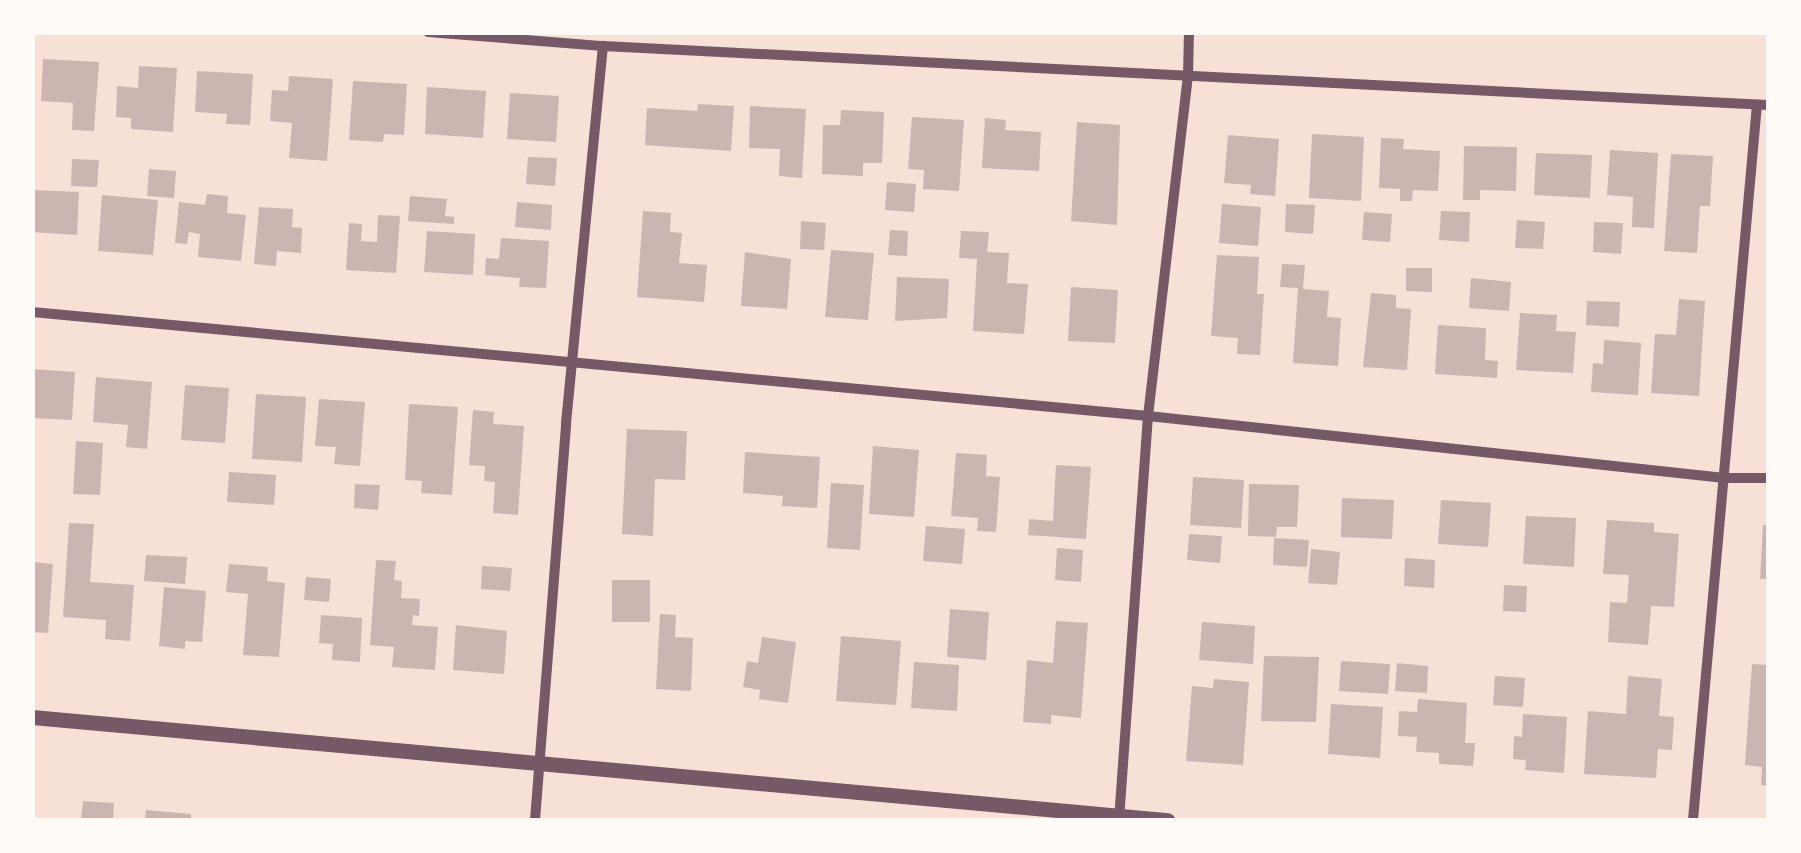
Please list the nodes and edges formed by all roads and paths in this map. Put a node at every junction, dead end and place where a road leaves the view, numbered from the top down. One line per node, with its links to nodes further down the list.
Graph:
1 (428, 32): 3 (street)
2 (1189, 32): 4 (street)
3 (604, 46): 4 (street); 7 (street)
4 (1188, 76): 5 (street); 8 (street)
5 (1763, 105): 9 (street)
6 (32, 312): 7 (street)
7 (573, 359): 8 (street); 12 (street)
8 (1148, 416): 9 (street); 13 (street)
9 (1726, 478): 10 (street); 16 (street)
10 (1768, 478)
11 (32, 716): 12 (street)
12 (540, 765): 13 (street); 14 (street)
13 (1119, 818): 15 (street)
14 (535, 820)
15 (1166, 820)
16 (1693, 820)

